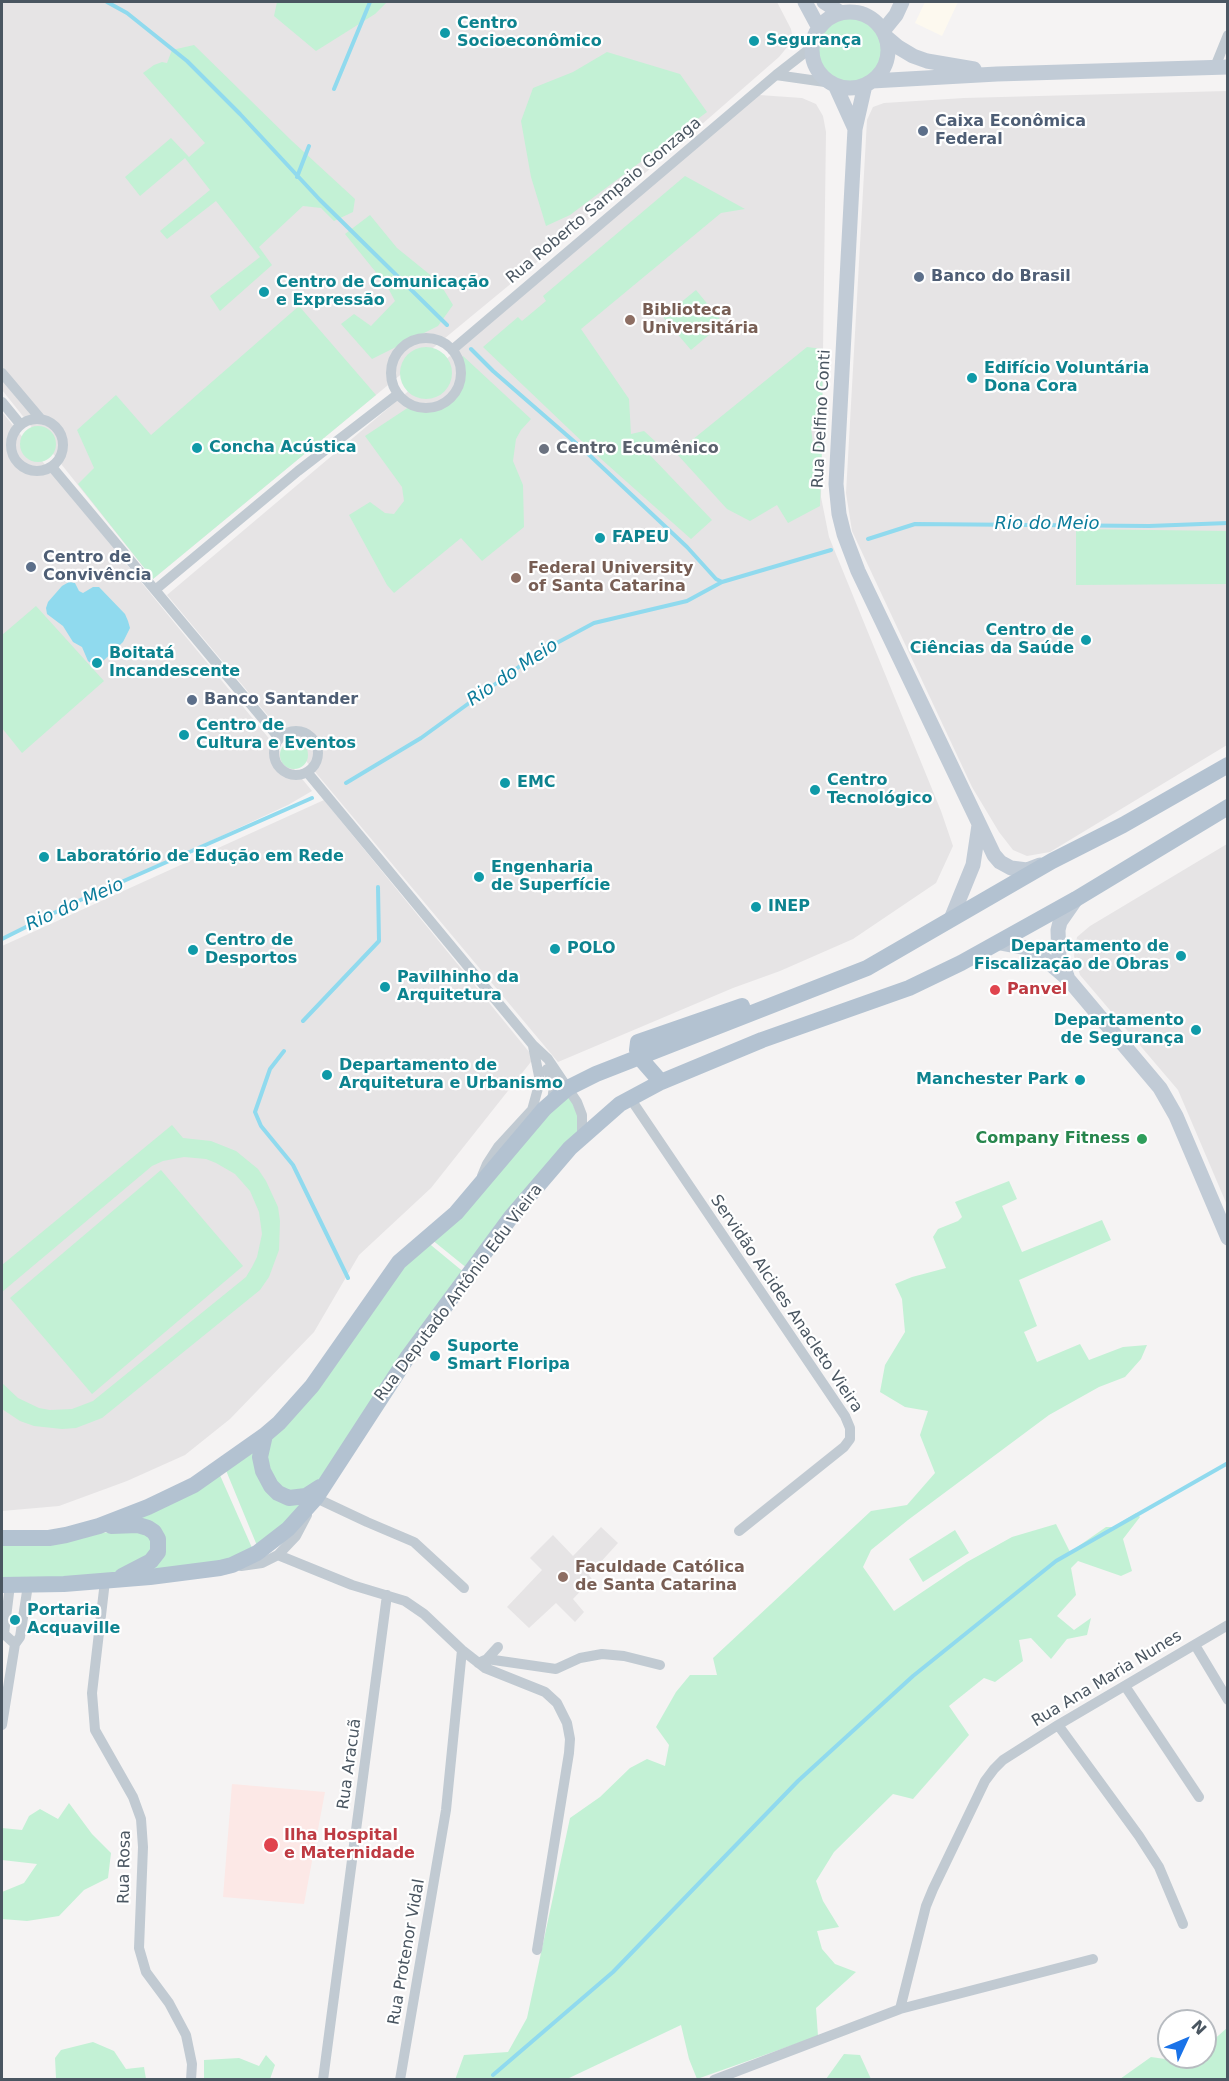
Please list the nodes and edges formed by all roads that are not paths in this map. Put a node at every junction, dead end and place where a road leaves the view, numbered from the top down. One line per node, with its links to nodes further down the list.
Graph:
1 (805, 2): 5 (main road)
2 (824, 2): 4 (main road)
3 (902, 2): 6 (main road)
4 (849, 9): 5 (main road); 6 (main road)
5 (819, 28): 8 (main road)
6 (884, 34): 10 (main road); 12 (main road)
7 (1227, 35): 9 (street)
8 (812, 47): 11 (street, Rua Roberto Sampaio Gonzaga); 13 (main road)
9 (1221, 67): 10 (main road)
10 (997, 74): 12 (main road)
11 (776, 75): 13 (street); 15 (street, Rua Roberto Sampaio Gonzaga)
12 (868, 83): 13 (main road); 14 (main road, Rua Delfino Conti)
13 (834, 84): 14 (main road, Rua Delfino Conti)
14 (855, 129): 27 (main road, Rua Delfino Conti)
15 (452, 350): 17 (street); 17 (street)
16 (2, 373): 19 (street)
17 (398, 394): 22 (street)
18 (2, 402): 20 (street)
19 (40, 418): 20 (street); 21 (street)
20 (20, 424): 21 (street)
21 (52, 467): 22 (street)
22 (155, 590): 23 (street)
23 (279, 738): 25 (street); 25 (street)
24 (1227, 765): 28 (main road)
25 (307, 772): 33 (street)
26 (1227, 807): 29 (main road, Rua Deputado Antônio Edu Vieira)
27 (979, 825): 28 (main road, Rua Delfino Conti); 30 (main road)
28 (1052, 861): 30 (main road)
29 (1077, 899): 31 (main road, Rua Deputado Antônio Edu Vieira); 32 (main road)
30 (951, 919): 34 (main road)
31 (1000, 943): 32 (main road); 35 (main road, Rua Deputado Antônio Edu Vieira)
32 (1068, 979): 41 (main road)
33 (532, 1045): 36 (street); 38 (street); 40 (street)
34 (639, 1058): 35 (main road); 36 (main road)
35 (661, 1082): 37 (main road, Rua Deputado Antônio Edu Vieira)
36 (568, 1088): 38 (main road); 39 (street)
37 (630, 1098): 39 (main road, Rua Deputado Antônio Edu Vieira); 45 (street, Servidão Alcides Anacleto Vieira)
38 (552, 1101): 40 (main road)
39 (582, 1137): 43 (main road, Rua Deputado Antônio Edu Vieira)
40 (477, 1190): 42 (main road)
41 (1227, 1238)
42 (265, 1435): 43 (main road); 44 (main road)
43 (321, 1491): 47 (street); 48 (main road, Rua Deputado Antônio Edu Vieira); 52 (street)
44 (99, 1526): 46 (main road); 49 (main road)
45 (739, 1531)
46 (2, 1538)
47 (278, 1555): 48 (street); 53 (street)
48 (220, 1568): 49 (main road, Rua Deputado Antônio Edu Vieira)
49 (109, 1580): 51 (main road, Rua Deputado Antônio Edu Vieira); 70 (street, Rua Rosa)
50 (6, 1585): 51 (main road, Rua Deputado Antônio Edu Vieira); 55 (street)
51 (28, 1585): 55 (street)
52 (464, 1588)
53 (387, 1595): 58 (street); 71 (street, Rua Aracuã)
54 (1227, 1625): 56 (street, Rua Ana Maria Nunes)
55 (15, 1644): 63 (street)
56 (1195, 1645): 61 (street, Rua Ana Maria Nunes); 62 (street)
57 (498, 1647): 59 (street)
58 (462, 1650): 59 (street); 72 (street, Rua Protenor Vidal)
59 (482, 1661): 60 (street); 67 (street)
60 (660, 1665)
61 (1125, 1686): 64 (street, Rua Ana Maria Nunes); 65 (street)
62 (1227, 1700)
63 (2, 1725)
64 (1058, 1725): 66 (street); 69 (street, Rua Ana Maria Nunes)
65 (1199, 1797)
66 (1183, 1924)
67 (537, 1950)
68 (1093, 1959): 69 (street)
69 (900, 2009): 73 (street)
70 (191, 2079)
71 (323, 2079)
72 (400, 2079)
73 (714, 2079)

